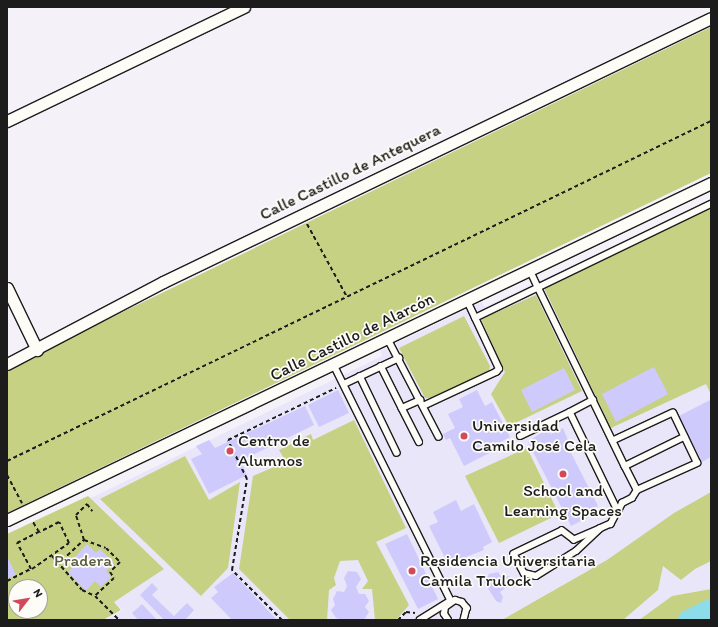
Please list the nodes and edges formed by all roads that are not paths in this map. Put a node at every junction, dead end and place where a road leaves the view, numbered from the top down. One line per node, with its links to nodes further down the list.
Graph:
1 (244, 7): 3 (street)
2 (711, 18): 12 (street, Calle Castillo de Antequera)
3 (7, 121)
4 (711, 183): 6 (street, Calle Castillo de Alarcón)
5 (711, 204): 7 (lane)
6 (530, 270): 7 (lane); 9 (street, Calle Castillo de Alarcón)
7 (538, 287): 10 (lane); 20 (lane)
8 (7, 288): 12 (street)
9 (467, 301): 10 (lane); 11 (street, Calle Castillo de Alarcón)
10 (475, 318): 21 (lane)
11 (388, 339): 13 (lane); 15 (street, Calle Castillo de Alarcón)
12 (36, 350): 14 (street, Calle Castillo de Antequera)
13 (399, 358): 16 (lane); 19 (lane)
14 (7, 364)
15 (334, 365): 18 (lane); 33 (street, Calle Castillo de Alarcón)
16 (381, 366): 17 (lane); 22 (lane)
17 (360, 376): 18 (lane); 29 (lane)
18 (344, 384): 35 (lane)
19 (420, 400): 21 (lane); 22 (lane)
20 (593, 400): 23 (lane); 27 (lane)
21 (423, 406): 25 (lane)
22 (402, 408): 28 (lane)
23 (570, 412): 24 (lane); 32 (lane)
24 (520, 436)
25 (440, 437)
26 (684, 437): 27 (lane); 30 (lane); 31 (lane)
27 (613, 441): 30 (lane)
28 (419, 442)
29 (397, 453)
30 (625, 466): 31 (lane)
31 (637, 490): 32 (lane)
32 (618, 511): 34 (lane)
33 (7, 520)
34 (600, 529): 34 (lane)
35 (451, 601): 36 (lane); 37 (lane); 38 (lane)
36 (422, 619)
37 (448, 620)
38 (464, 620)

